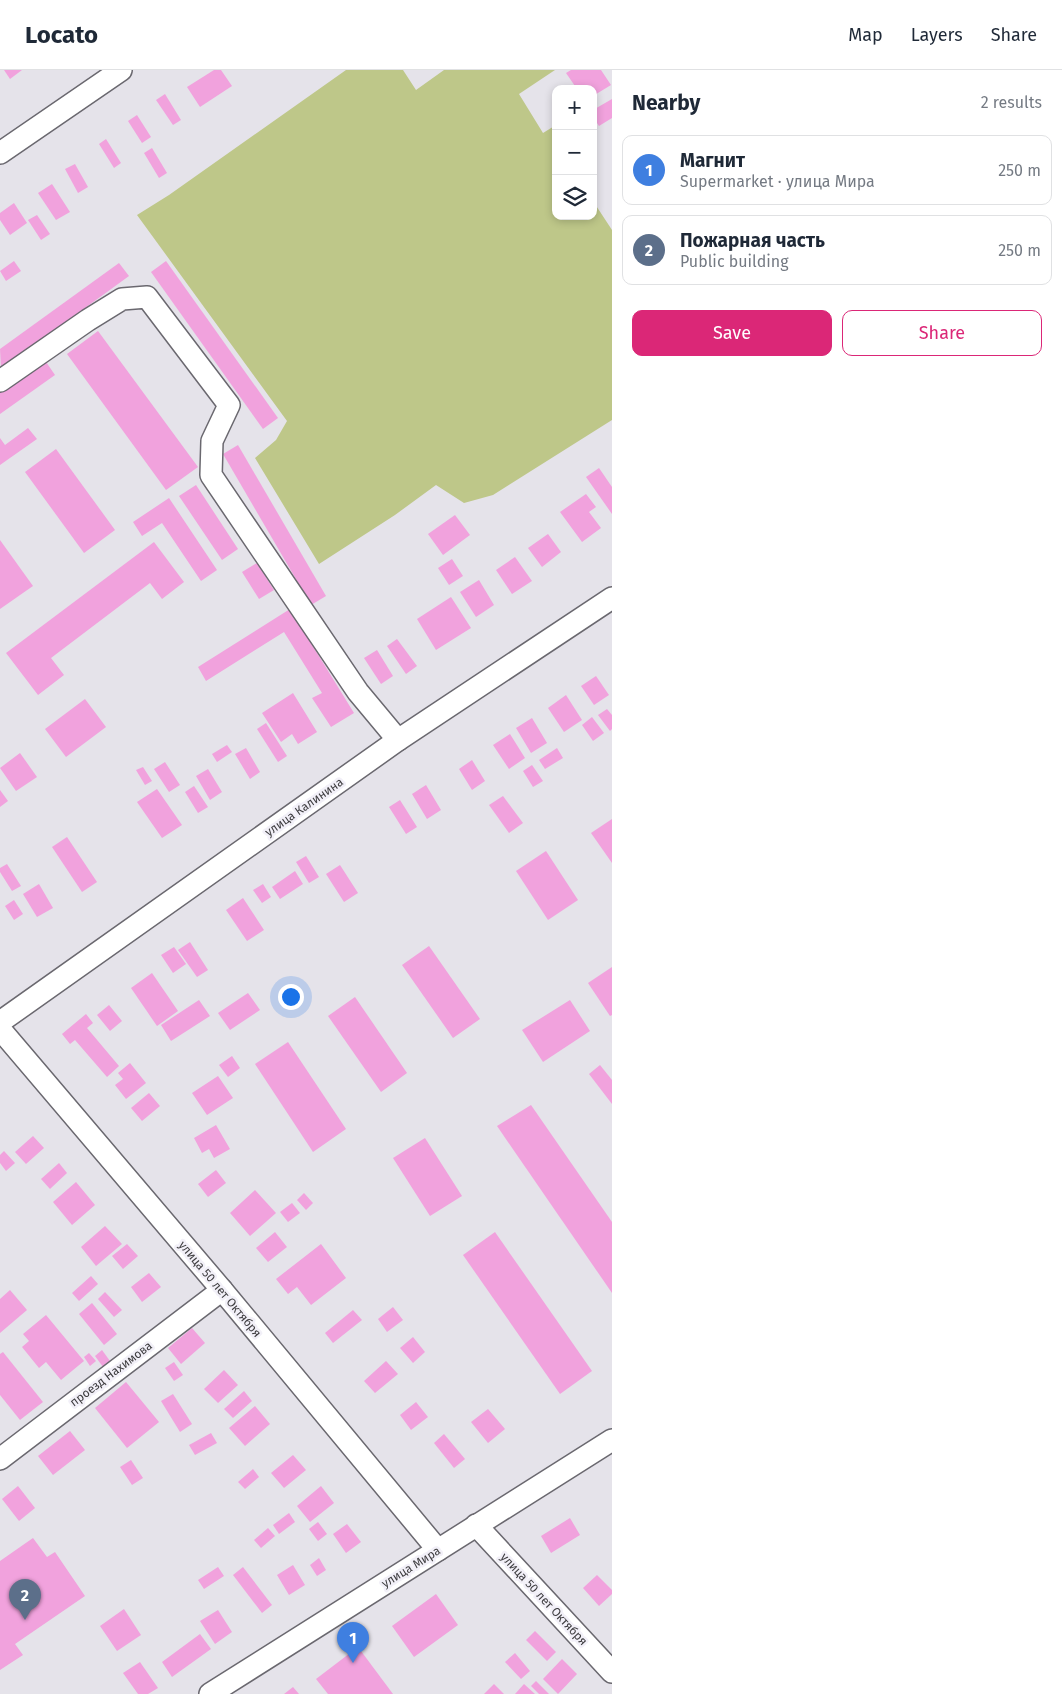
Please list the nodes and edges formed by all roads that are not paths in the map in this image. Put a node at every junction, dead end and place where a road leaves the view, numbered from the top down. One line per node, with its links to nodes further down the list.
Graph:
1 (121, 70): 2 (street)
2 (0, 153)
3 (0, 381): 5 (street)
4 (612, 598): 5 (street, улица Калинина)
5 (398, 740): 6 (street, улица Калинина)
6 (0, 1022)
7 (0, 1029): 8 (street, улица 50 лет Октября)
8 (222, 1290): 10 (street, проезд Нахимова); 12 (street, улица 50 лет Октября)
9 (612, 1440): 11 (street, улица Мира)
10 (0, 1459)
11 (476, 1525): 12 (street, улица Мира); 13 (street, улица 50 лет Октября)
12 (438, 1550): 14 (street, улица Мира)
13 (612, 1672)
14 (210, 1694)

